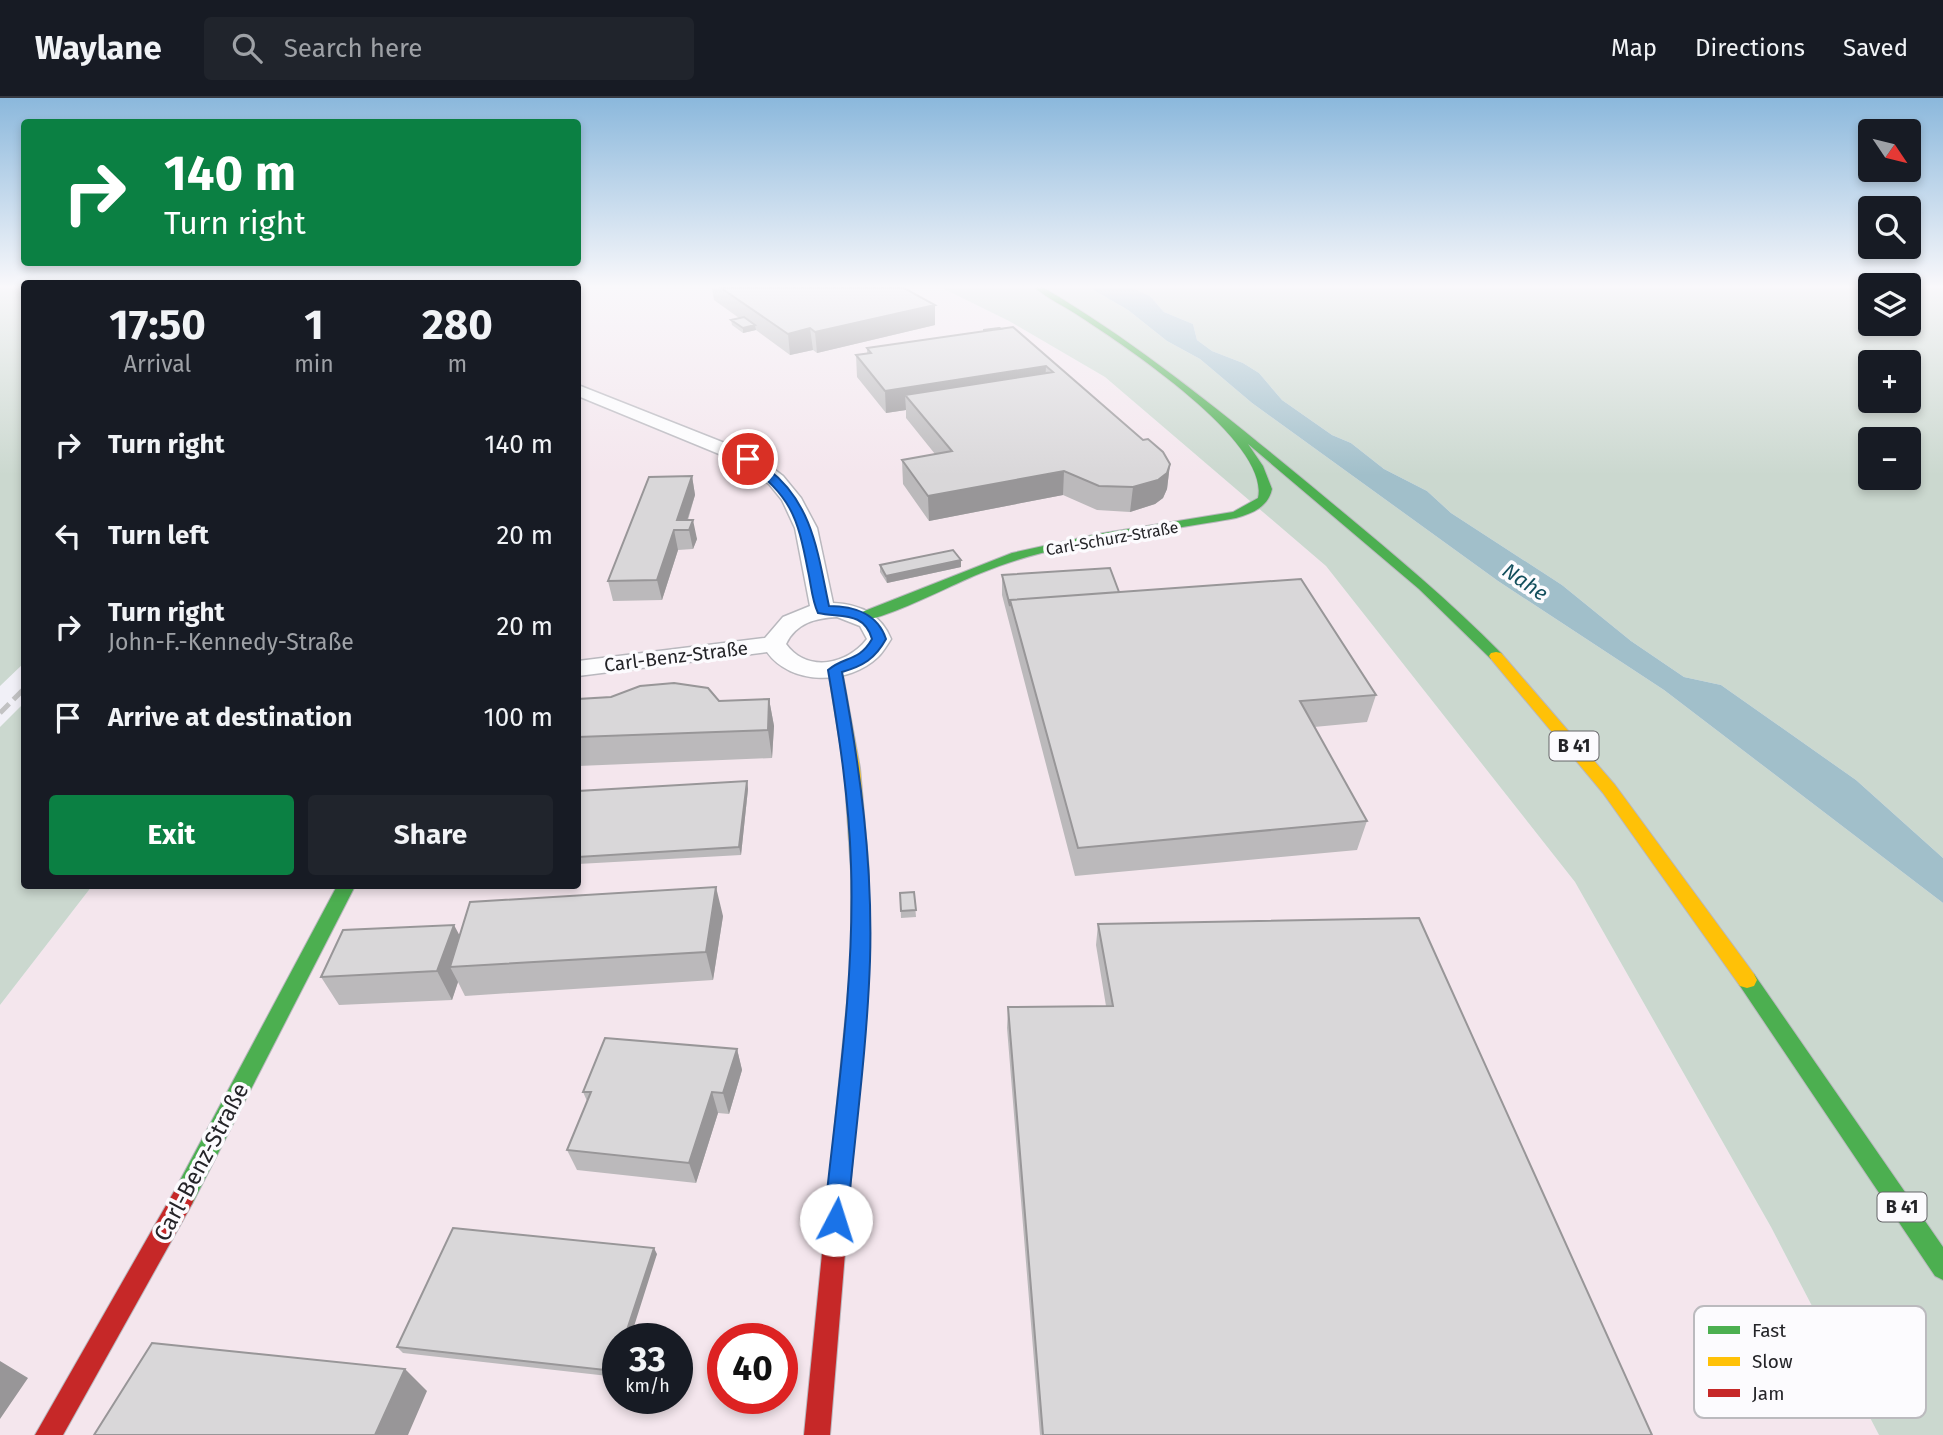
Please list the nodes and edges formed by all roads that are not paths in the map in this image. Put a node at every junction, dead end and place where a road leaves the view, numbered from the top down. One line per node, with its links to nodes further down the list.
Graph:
1 (1137, 350): 3 (street, B 41)
2 (581, 391): 4 (street)
3 (1214, 411): 5 (street, Carl-Schurz-Straße); 10 (street, B 41)
4 (823, 611): 5 (street); 6 (street)
5 (862, 617): 8 (street)
6 (774, 644): 7 (street, Carl-Benz-Straße); 8 (street)
7 (581, 669)
8 (835, 670): 12 (street)
9 (344, 889): 11 (street, Carl-Benz-Straße)
10 (1943, 1268)
11 (48, 1435)
12 (817, 1435)

